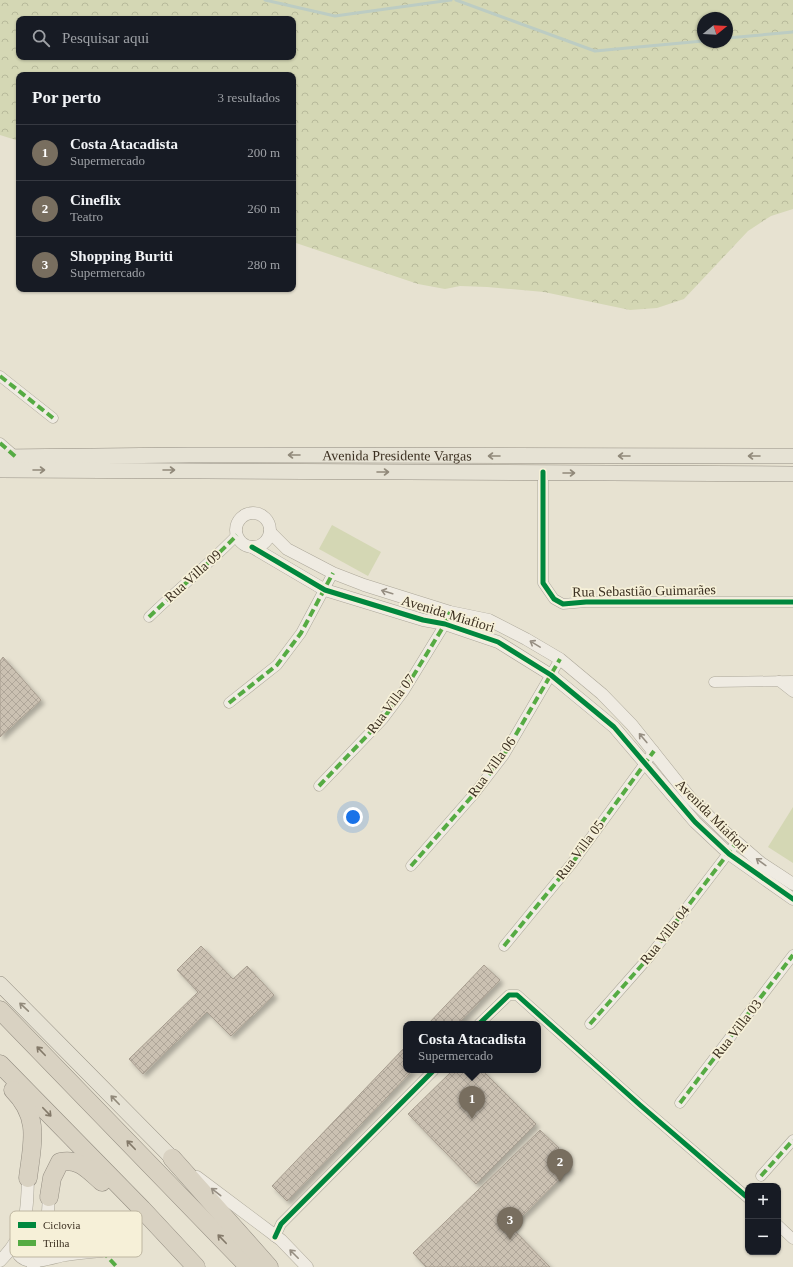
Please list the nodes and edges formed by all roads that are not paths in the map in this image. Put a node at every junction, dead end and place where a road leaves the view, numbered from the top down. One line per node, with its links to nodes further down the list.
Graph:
1 (0, 376): 2 (street)
2 (53, 418)
3 (0, 443): 7 (street)
4 (355, 455): 5 (main road, Avenida Presidente Vargas, one-way to 4); 7 (main road, Avenida Presidente Vargas, one-way to 7); 9 (main road)
5 (793, 456)
6 (0, 457): 7 (main road, Avenida Presidente Vargas)
7 (16, 457)
8 (0, 470): 9 (main road, Avenida Presidente Vargas, one-way to 9)
9 (355, 471): 10 (main road, Avenida Presidente Vargas, one-way to 10)
10 (543, 472): 11 (main road, Avenida Presidente Vargas, one-way to 11); 17 (street, Rua Sebastião Guimarães)
11 (793, 474)
12 (270, 532): 13 (street); 14 (street); 15 (street, Avenida Miafiori)
13 (237, 535): 14 (street); 19 (street, Rua Villa 09)
14 (252, 547): 16 (street, Avenida Miafiori)
15 (333, 573): 16 (street); 18 (street, Avenida Miafiori, one-way to 15)
16 (325, 590): 20 (street, Avenida Miafiori); 27 (street)
17 (793, 602)
18 (450, 612): 20 (street, Rua Villa 07); 21 (street, Avenida Miafiori, one-way to 18)
19 (149, 617)
20 (445, 624): 22 (street, Avenida Miafiori); 30 (street, Rua Villa 07)
21 (560, 659): 22 (street, Rua Villa 06); 28 (street, Avenida Miafiori, one-way to 21)
22 (551, 675): 29 (street, Avenida Miafiori); 33 (street, Rua Villa 06)
23 (793, 681): 25 (street)
24 (714, 682): 25 (street)
25 (779, 682): 26 (street)
26 (793, 692)
27 (229, 703)
28 (654, 751): 29 (street, Rua Villa 05); 31 (street, Avenida Miafiori)
29 (643, 764): 32 (street, Avenida Miafiori); 36 (street, Rua Villa 05)
30 (319, 786)
31 (736, 843): 32 (street, Rua Villa 04); 34 (street, Avenida Miafiori, one-way to 31)
32 (729, 854): 35 (street, Avenida Miafiori); 41 (street, Rua Villa 04)
33 (411, 866)
34 (793, 884)
35 (793, 899)
36 (504, 946)
37 (793, 955): 45 (street, Rua Villa 03)
38 (0, 984): 47 (main road, one-way to 38)
39 (0, 1010): 66 (highway, one-way to 39)
40 (483, 1021): 50 (street)
41 (590, 1024)
42 (0, 1064): 65 (highway, one-way to 65)
43 (431, 1073): 57 (street)
44 (0, 1077): 49 (highway)
45 (680, 1103)
46 (793, 1140): 48 (street)
47 (172, 1158): 57 (street, one-way to 47); 67 (highway)
48 (761, 1176)
49 (28, 1178): 52 (street)
50 (745, 1195)
51 (49, 1198): 53 (street); 54 (highway)
52 (27, 1211)
53 (48, 1211)
54 (133, 1211)
55 (142, 1221): 64 (highway)
56 (781, 1229): 58 (street)
57 (278, 1239): 68 (street, one-way to 57)
58 (793, 1239)
59 (10, 1248): 62 (street)
60 (20, 1257): 63 (street)
61 (60, 1257): 63 (street)
62 (0, 1261)
63 (34, 1265)
64 (186, 1267)
65 (196, 1267)
66 (249, 1267)
67 (269, 1267)
68 (307, 1267)

